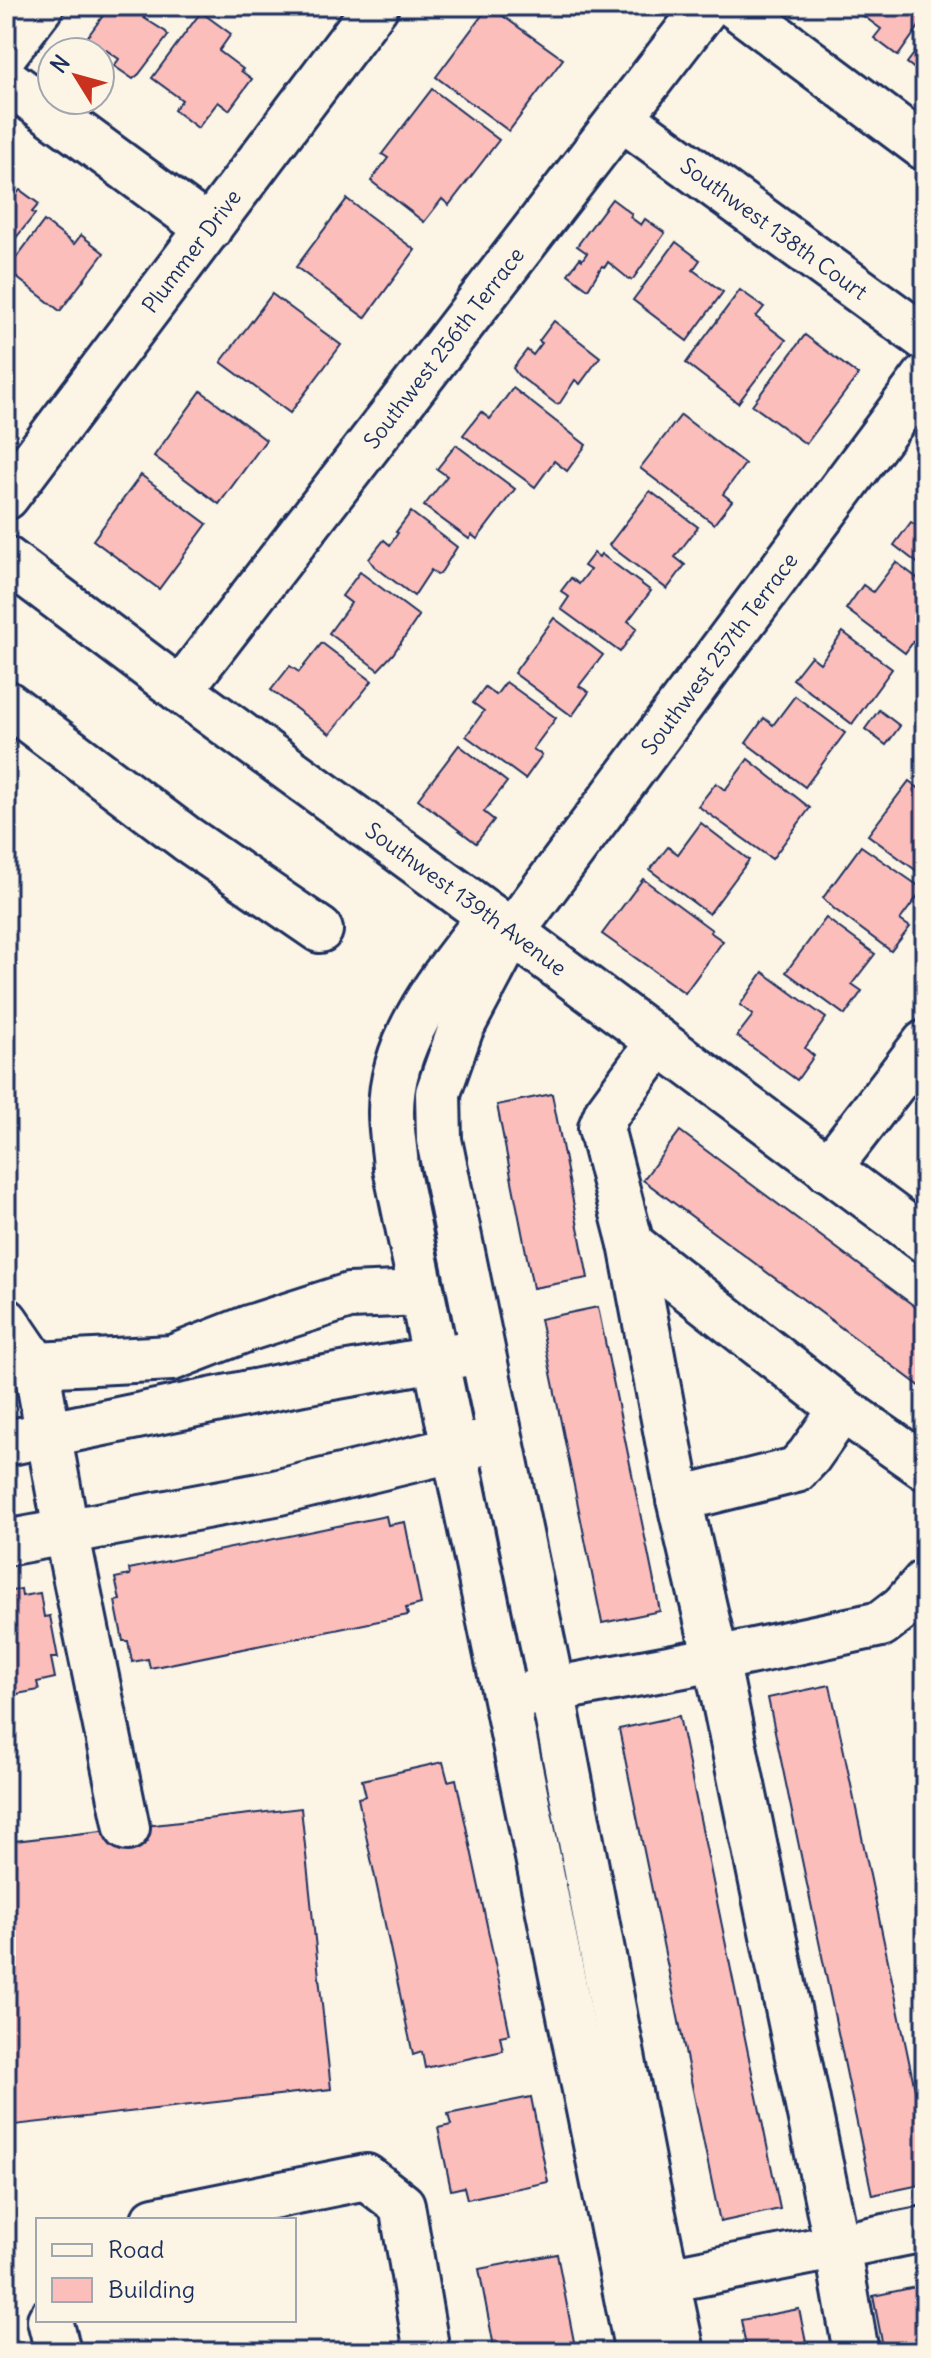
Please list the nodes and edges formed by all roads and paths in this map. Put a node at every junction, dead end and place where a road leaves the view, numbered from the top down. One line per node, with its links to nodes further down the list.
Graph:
1 (41, 6): 5 (street)
2 (376, 6): 9 (street, Plummer Drive)
3 (707, 6): 7 (street, Southwest 256th Terrace)
4 (735, 6): 8 (street)
5 (6, 52)
6 (6, 80): 9 (street)
7 (622, 118): 10 (street, Southwest 138th Court); 14 (street, Southwest 256th Terrace)
8 (925, 148)
9 (209, 229): 12 (street, Plummer Drive)
10 (925, 338)
11 (925, 377): 16 (street, Southwest 257th Terrace)
12 (6, 497)
13 (6, 559): 14 (street, Southwest 139th Avenue)
14 (180, 690): 16 (street, Southwest 139th Avenue)
15 (6, 703): 17 (street)
16 (501, 924): 18 (street, Southwest 139th Avenue); 23 (street); 25 (street)
17 (320, 930)
18 (659, 1042): 20 (street, Southwest 139th Avenue); 22 (street)
19 (925, 1043): 20 (street)
20 (828, 1169): 21 (street, Southwest 139th Avenue)
21 (925, 1240)
22 (631, 1244): 28 (street); 33 (street)
23 (422, 1293): 26 (street); 27 (street)
24 (6, 1321): 27 (street)
25 (482, 1351): 26 (street); 30 (street)
26 (436, 1358): 29 (street); 31 (street)
27 (36, 1365): 29 (street)
28 (842, 1409): 32 (street); 33 (street)
29 (26, 1439): 34 (street)
30 (500, 1439): 31 (street); 38 (street)
31 (454, 1449): 34 (street); 39 (street)
32 (925, 1467)
33 (679, 1499): 37 (street)
34 (66, 1531): 35 (street); 40 (street)
35 (6, 1543)
36 (925, 1582): 37 (street)
37 (716, 1659): 38 (street); 43 (street)
38 (552, 1689): 39 (street); 44 (street)
39 (506, 1699): 48 (street)
40 (127, 1828)
41 (164, 2218): 47 (street)
42 (925, 2229): 43 (street)
43 (837, 2246): 44 (street); 50 (street)
44 (667, 2280): 49 (street)
45 (50, 2322): 46 (street)
46 (58, 2352)
47 (427, 2352)
48 (638, 2352)
49 (682, 2352)
50 (856, 2352)

